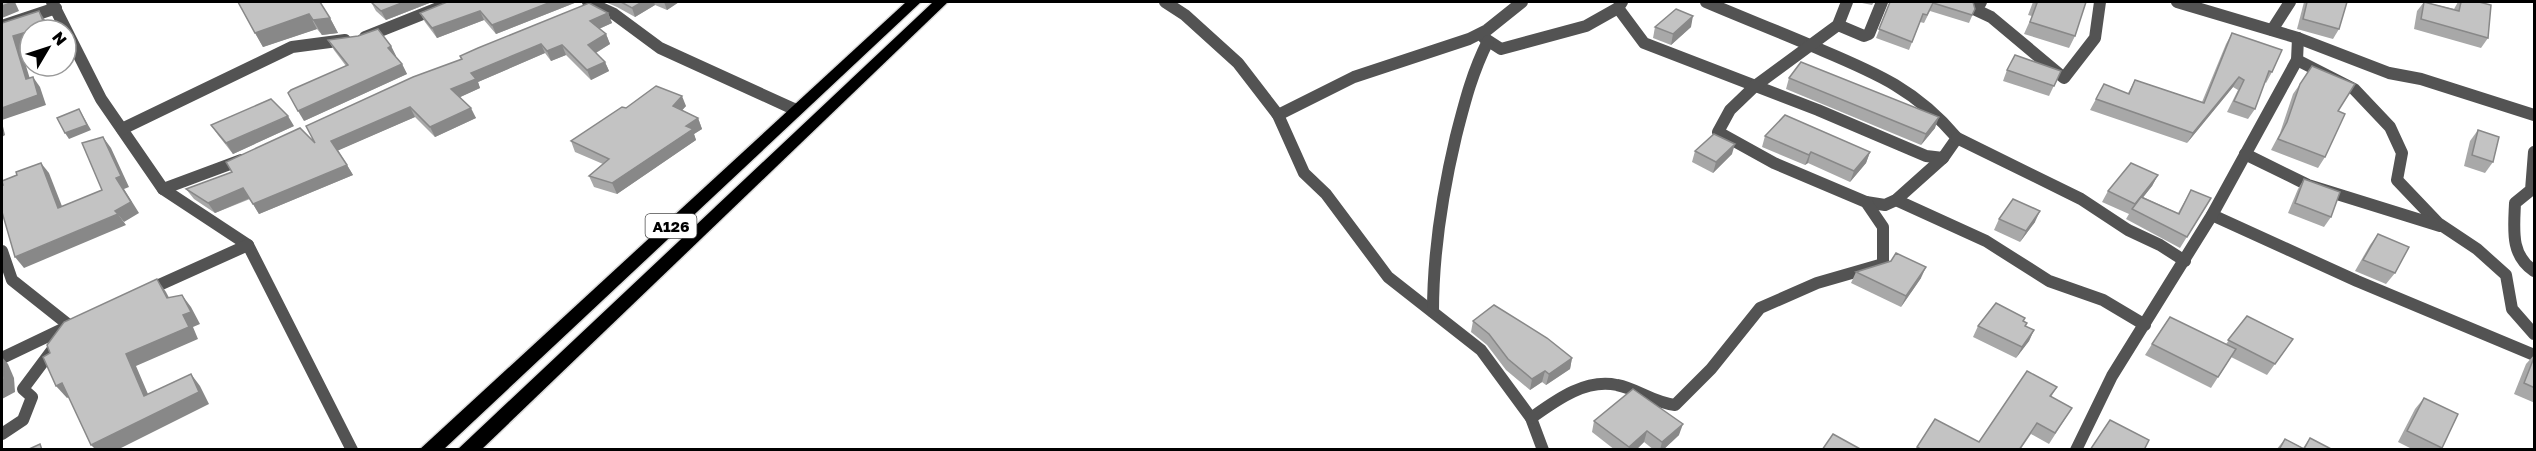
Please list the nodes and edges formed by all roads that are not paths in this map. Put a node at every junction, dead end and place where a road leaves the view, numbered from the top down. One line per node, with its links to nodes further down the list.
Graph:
1 (453, 2): 27 (street)
2 (914, 2): 24 (highway, A126)
3 (941, 2): 53 (highway, A126)
4 (1165, 2): 25 (street)
5 (1522, 2): 19 (street)
6 (1706, 2): 21 (street)
7 (1847, 2): 16 (street)
8 (1882, 2): 16 (street)
9 (1981, 2): 10 (street)
10 (2100, 2)
11 (2177, 2): 18 (street)
12 (2290, 2): 18 (street)
13 (588, 4): 24 (street)
14 (54, 5): 17 (street); 27 (street)
15 (1620, 5): 19 (street); 23 (street)
16 (1838, 25): 21 (street)
17 (2, 26)
18 (2272, 30): 20 (street)
19 (1484, 38): 25 (street); 43 (street)
20 (2298, 38): 22 (street); 26 (street)
21 (1810, 47): 23 (street); 28 (street)
22 (2297, 60): 31 (street); 37 (street)
23 (1755, 86): 32 (street); 35 (street)
24 (796, 111): 52 (highway, A126)
25 (1278, 115): 43 (street)
26 (2535, 115)
27 (122, 129): 33 (street)
28 (1957, 138): 32 (street); 40 (street)
29 (2535, 152): 41 (street)
30 (255, 153): 33 (street)
31 (2245, 154): 36 (street); 37 (street)
32 (1943, 158): 34 (street)
33 (163, 189): 38 (street)
34 (1896, 200): 35 (street); 45 (street)
35 (1866, 202): 49 (street)
36 (2212, 215): 40 (street); 47 (street)
37 (2445, 228): 46 (street)
38 (248, 245): 42 (street); 51 (street)
39 (2, 251): 44 (street)
40 (2185, 261): 45 (street)
41 (2535, 271)
42 (133, 297)
43 (1433, 312): 49 (street)
44 (75, 323): 48 (street); 50 (street)
45 (2145, 325): 55 (street)
46 (2535, 334)
47 (2535, 355)
48 (2, 358)
49 (1531, 418): 54 (street)
50 (2, 434)
51 (352, 450)
52 (429, 450)
53 (467, 450)
54 (1543, 450)
55 (2076, 450)

